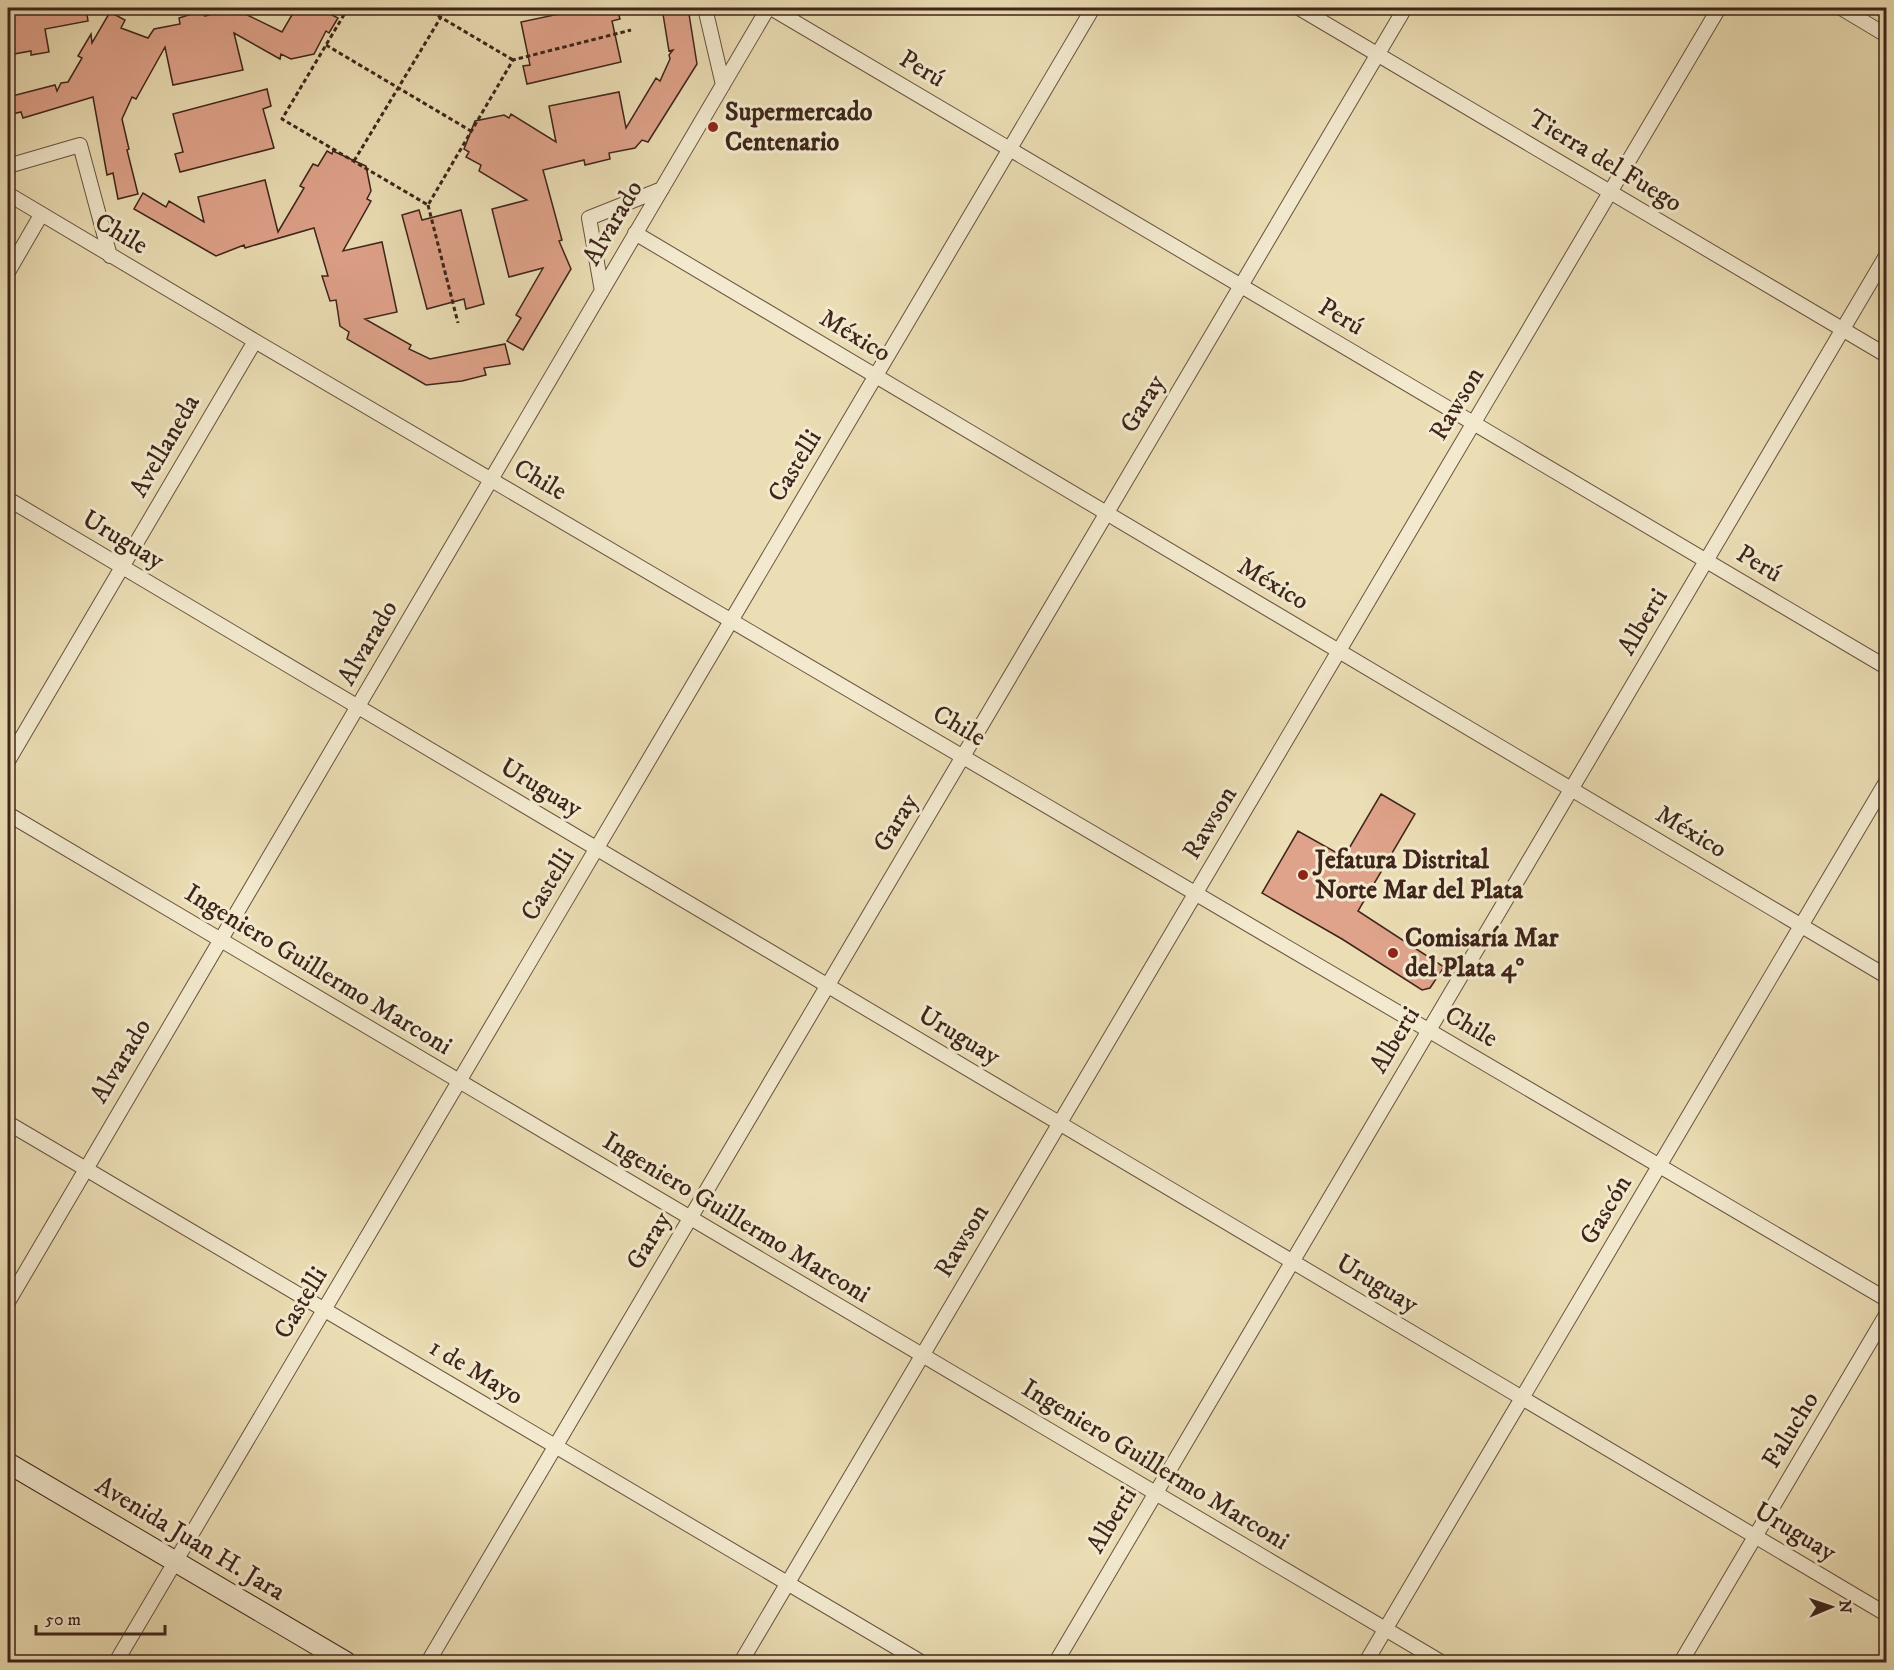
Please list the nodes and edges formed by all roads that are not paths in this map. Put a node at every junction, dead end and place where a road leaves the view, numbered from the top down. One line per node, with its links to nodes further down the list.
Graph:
1 (705, 8): 10 (street)
2 (770, 8): 10 (street, Alvarado); 11 (street, Perú)
3 (1094, 8): 11 (street, Castelli)
4 (1299, 8): 9 (street, Tierra del Fuego)
5 (1405, 8): 9 (street, Garay)
6 (1719, 8): 14 (street, Rawson)
7 (1840, 8): 8 (street)
8 (1887, 35)
9 (1378, 54): 14 (street, Tierra del Fuego); 21 (street, Garay)
10 (723, 85): 13 (street, Alvarado)
11 (1010, 149): 21 (street, Perú); 26 (street, Castelli)
12 (8, 166): 18 (street)
13 (662, 189): 17 (street, Alvarado); 22 (street)
14 (1610, 192): 23 (street, Tierra del Fuego); 27 (street, Rawson)
15 (8, 194): 16 (street, Chile)
16 (41, 215): 18 (street, Chile); 20 (street)
17 (635, 234): 22 (street, Alvarado); 26 (street, México)
18 (110, 256): 24 (street, Chile)
19 (1887, 256): 23 (street, Alberti)
20 (8, 272)
21 (1241, 285): 27 (street, Perú); 30 (street, Garay)
22 (602, 291): 28 (street, Alvarado)
23 (1843, 329): 25 (street, Tierra del Fuego); 31 (street, Alberti)
24 (255, 341): 28 (street, Chile); 32 (street, Avellaneda)
25 (1887, 355)
26 (876, 376): 30 (street, México); 33 (street, Castelli)
27 (1474, 423): 31 (street, Perú); 34 (street, Rawson)
28 (491, 480): 33 (street, Chile); 36 (street, Alvarado)
29 (8, 499): 32 (street, Uruguay)
30 (1107, 513): 34 (street, México); 37 (street, Garay)
31 (1707, 561): 35 (street, Perú); 40 (street, Alberti)
32 (122, 567): 36 (street, Uruguay); 38 (street, Avellaneda)
33 (732, 621): 37 (street, Chile); 42 (street, Castelli)
34 (1339, 651): 40 (street, México); 43 (street, Rawson)
35 (1887, 667)
36 (358, 707): 42 (street, Uruguay); 45 (street, Alvarado)
37 (963, 757): 43 (street, Chile); 47 (street, Garay)
38 (8, 761)
39 (1887, 782): 44 (street, Gascón)
40 (1572, 789): 44 (street, México); 48 (street, Alberti)
41 (8, 814): 45 (street, Ingeniero Guillermo Marconi)
42 (597, 849): 47 (street, Uruguay); 49 (street, Castelli)
43 (1196, 893): 48 (street, Chile); 51 (street, Rawson)
44 (1801, 926): 46 (street, México); 52 (street, Gascón)
45 (220, 940): 49 (street, Ingeniero Guillermo Marconi); 53 (street, Alvarado)
46 (1887, 976)
47 (828, 986): 51 (street, Uruguay); 54 (street, Garay)
48 (1429, 1030): 52 (street, Chile); 55 (street, Alberti)
49 (459, 1082): 54 (street, Ingeniero Guillermo Marconi); 58 (street, Castelli)
50 (8, 1123): 53 (street, 1 de Mayo)
51 (1060, 1123): 55 (street, Uruguay); 60 (street, Rawson)
52 (1659, 1166): 56 (street, Chile); 61 (street, Gascón)
53 (86, 1169): 57 (street, Alvarado); 58 (street, 1 de Mayo)
54 (690, 1218): 60 (street, Ingeniero Guillermo Marconi); 62 (street, Garay)
55 (1293, 1261): 61 (street, Uruguay); 64 (street, Alberti)
56 (1887, 1299)
57 (8, 1302)
58 (324, 1310): 62 (street, 1 de Mayo); 66 (street, Castelli)
59 (1887, 1315): 65 (street, Falucho)
60 (922, 1356): 64 (street, Ingeniero Guillermo Marconi); 67 (street, Rawson)
61 (1522, 1398): 65 (street, Uruguay); 69 (street, Gascón)
62 (555, 1446): 67 (street, 1 de Mayo); 72 (street, Garay)
63 (8, 1463): 66 (main road, Avenida Juan H. Jara)
64 (1155, 1494): 69 (street, Ingeniero Guillermo Marconi); 75 (street, Alberti)
65 (1756, 1536): 68 (street, Uruguay); 78 (street, Falucho)
66 (176, 1562): 70 (street, Castelli); 71 (main road, Avenida Juan H. Jara)
67 (788, 1584): 73 (street, Rawson); 74 (street, 1 de Mayo)
68 (1887, 1614)
69 (1386, 1630): 76 (street, Gascón); 77 (street, Ingeniero Guillermo Marconi)
70 (116, 1662)
71 (346, 1662)
72 (428, 1662)
73 (741, 1662)
74 (921, 1662)
75 (1056, 1662)
76 (1366, 1662)
77 (1441, 1662)
78 (1681, 1662)

